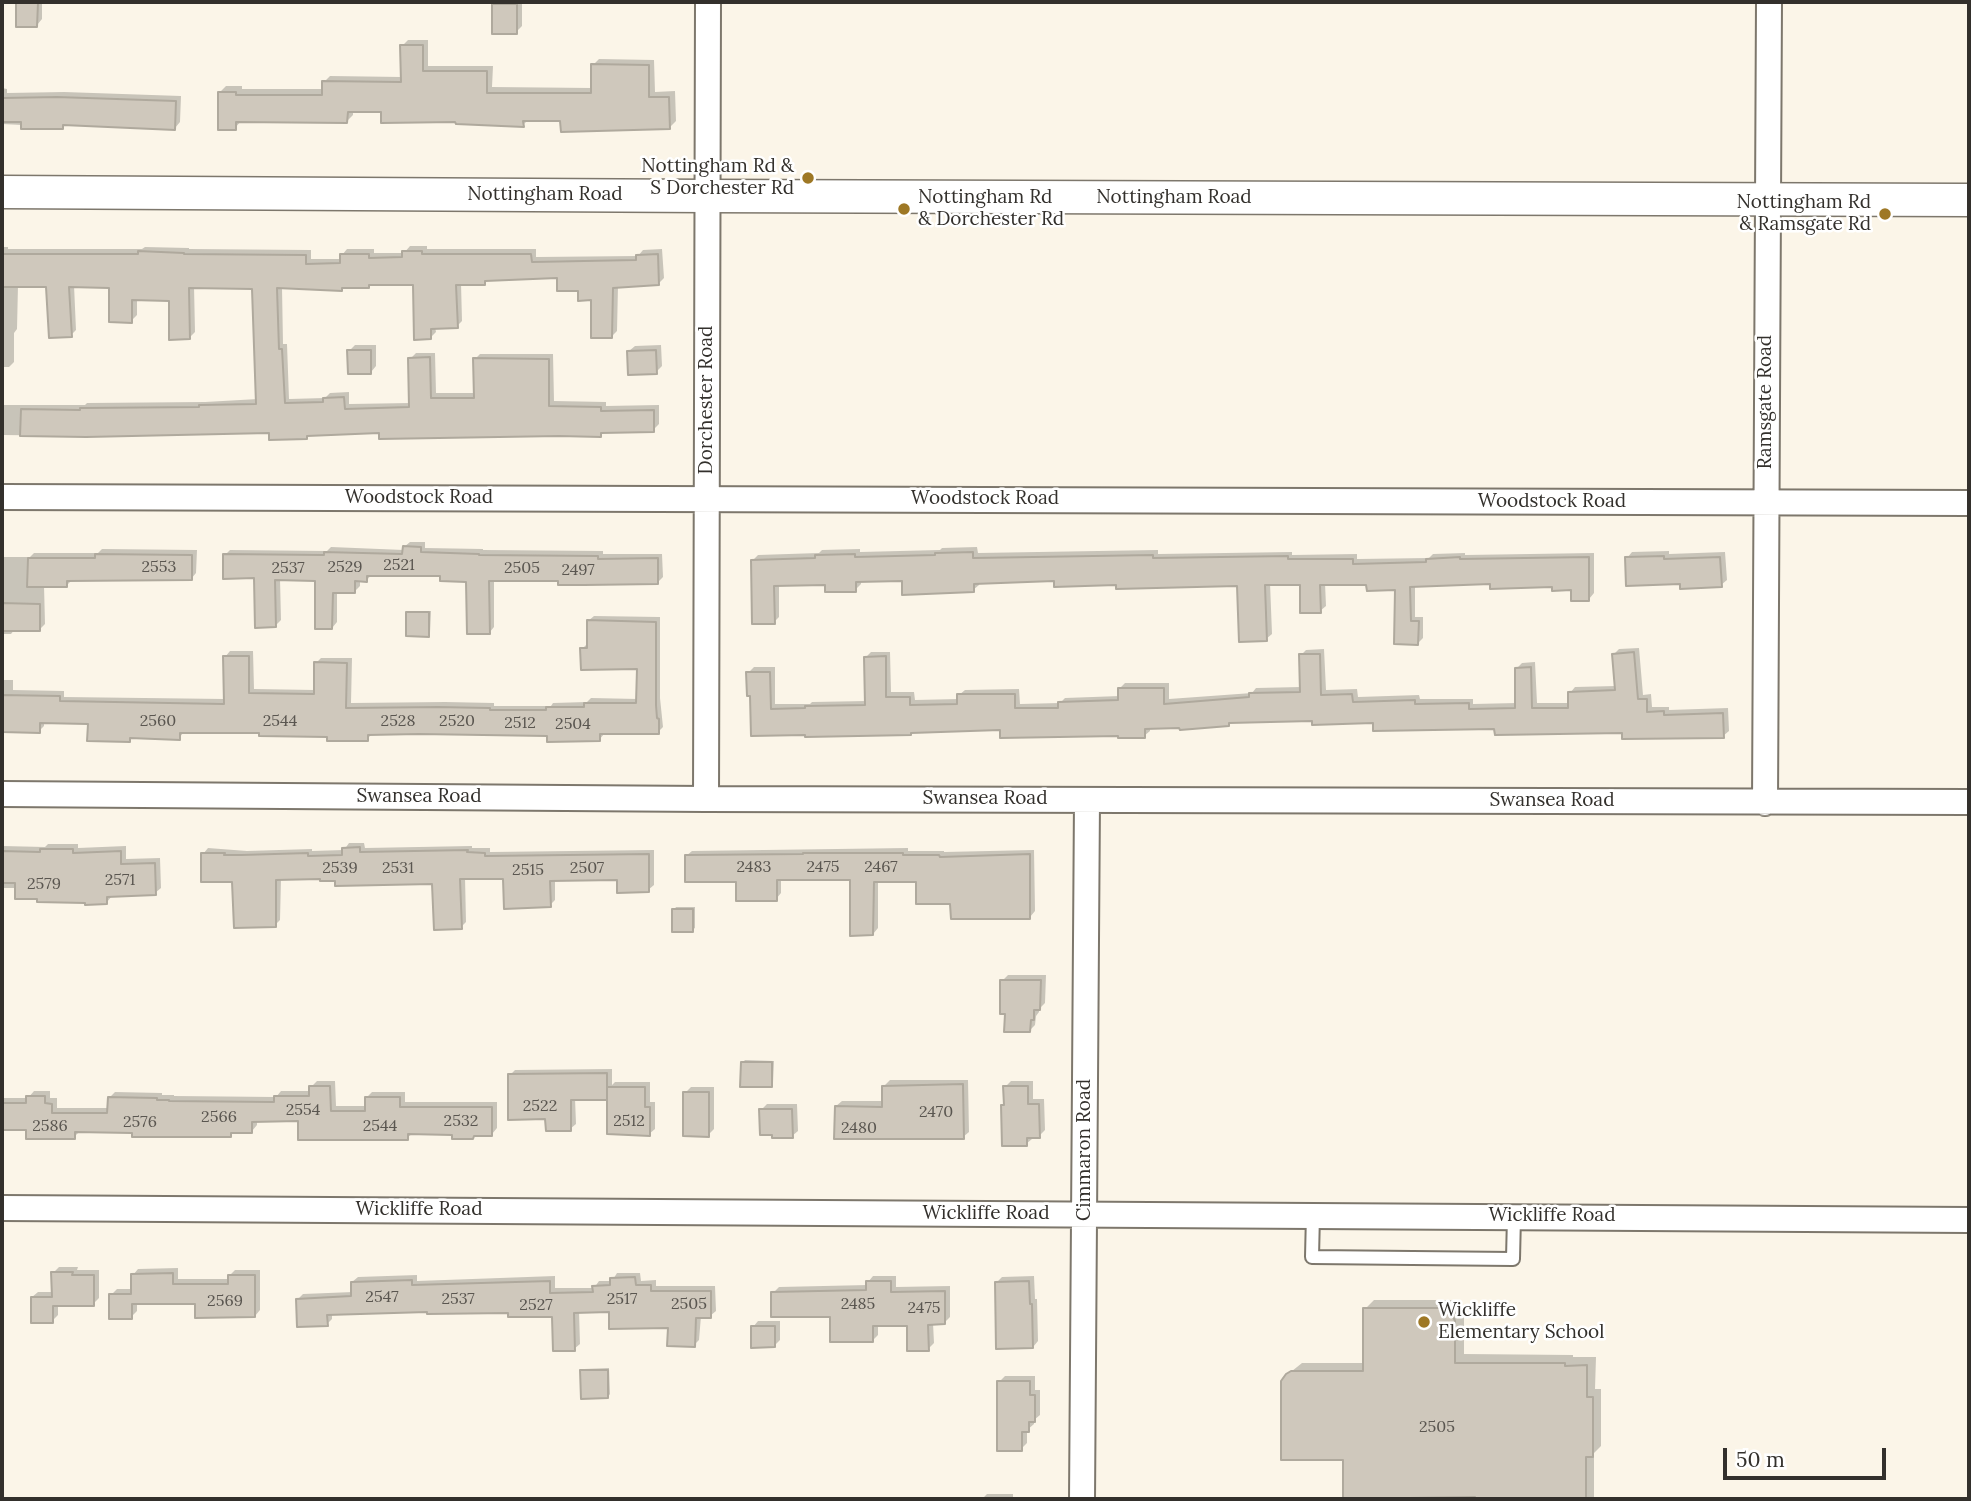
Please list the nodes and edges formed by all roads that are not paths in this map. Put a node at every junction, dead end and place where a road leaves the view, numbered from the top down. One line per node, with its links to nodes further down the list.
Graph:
1 (708, 2): 4 (street, Dorchester Road)
2 (1769, 2): 5 (street, Ramsgate Road)
3 (2, 192): 4 (street, Nottingham Road)
4 (707, 197): 5 (street, Nottingham Road); 8 (street, Dorchester Road)
5 (1767, 200): 6 (street, Nottingham Road); 9 (street, Ramsgate Road)
6 (1969, 200)
7 (2, 496): 8 (street, Woodstock Road)
8 (707, 500): 9 (street, Woodstock Road); 12 (street, Dorchester Road)
9 (1766, 502): 10 (street, Woodstock Road); 15 (street, Ramsgate Road)
10 (1969, 503)
11 (2, 794): 12 (street, Swansea Road)
12 (706, 799): 13 (street, Swansea Road)
13 (1087, 800): 15 (street, Swansea Road); 17 (street, Cimmaron Road)
14 (1969, 802): 15 (street, Swansea Road)
15 (1765, 803)
16 (2, 1208): 17 (street, Wickliffe Road)
17 (1084, 1214): 18 (street, Wickliffe Road); 21 (street, Cimmaron Road)
18 (1313, 1214): 19 (street, Wickliffe Road); 19 (lane)
19 (1514, 1216): 20 (street, Wickliffe Road)
20 (1969, 1220)
21 (1083, 1499)

